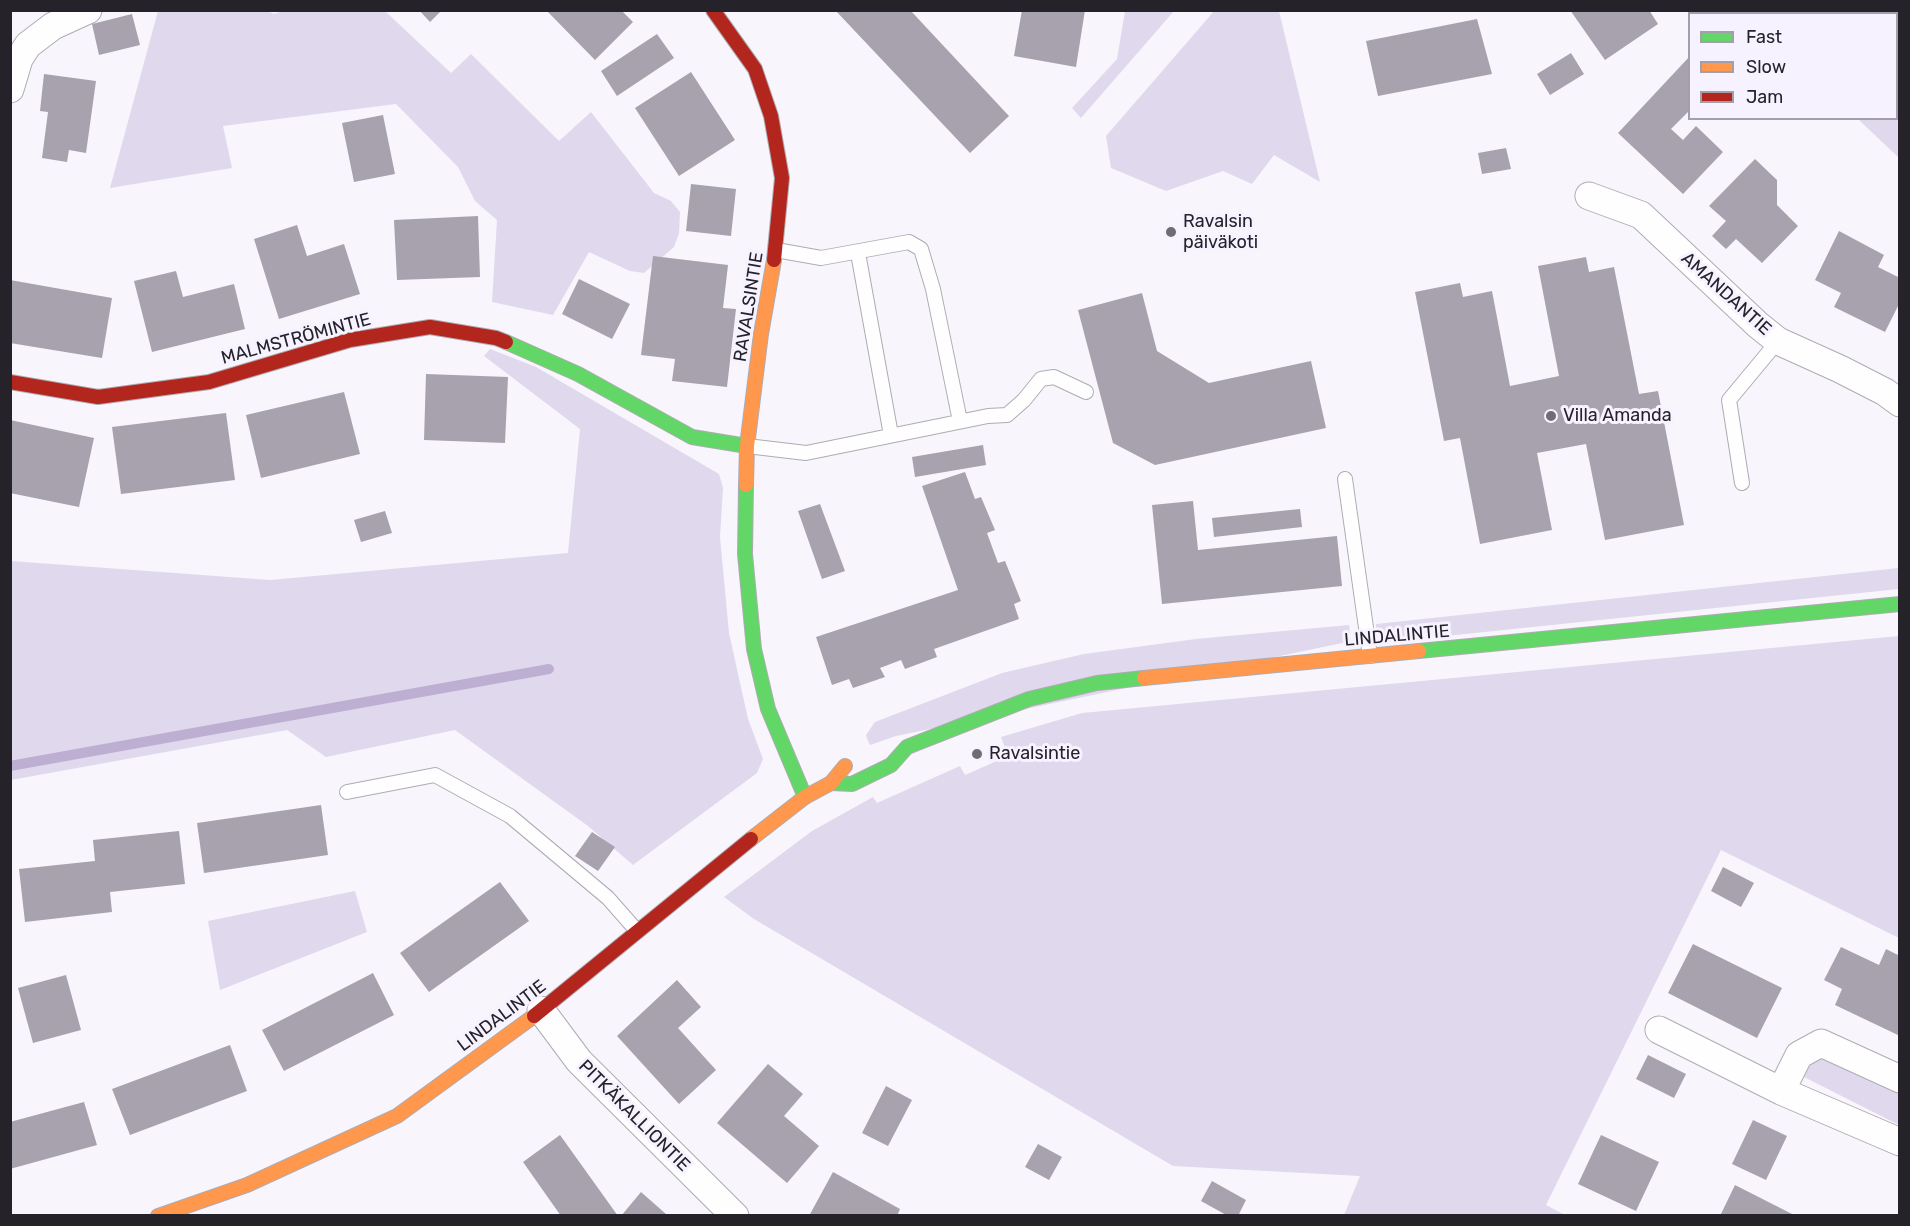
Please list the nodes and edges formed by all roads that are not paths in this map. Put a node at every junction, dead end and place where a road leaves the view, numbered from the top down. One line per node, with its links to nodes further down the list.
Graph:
1 (88, 10): 3 (street)
2 (713, 10): 5 (street, RAVALSINTIE)
3 (10, 88)
4 (1589, 196): 7 (street, AMANDANTIE)
5 (776, 250): 6 (lane); 13 (street, RAVALSINTIE)
6 (858, 253): 11 (lane); 12 (lane)
7 (1778, 341): 10 (street, AMANDANTIE); 15 (lane)
8 (10, 382): 13 (street, MALMSTRÖMINTIE)
9 (1086, 392): 11 (lane)
10 (1899, 403)
11 (960, 422): 12 (lane)
12 (891, 435): 13 (lane)
13 (747, 446): 23 (street, RAVALSINTIE)
14 (1345, 479): 17 (lane)
15 (1742, 483)
16 (1899, 604): 17 (street, LINDALINTIE)
17 (1370, 656): 19 (street, LINDALINTIE)
18 (886, 746): 19 (street, LINDALINTIE)
19 (907, 747): 21 (street, LINDALINTIE)
20 (856, 758): 21 (street, LINDALINTIE)
21 (831, 783): 23 (street, LINDALINTIE)
22 (347, 792): 24 (lane)
23 (805, 797): 24 (street, LINDALINTIE)
24 (637, 931): 25 (street, LINDALINTIE)
25 (541, 1010): 30 (street, LINDALINTIE); 31 (street, PITKÄKALLIONTIE)
26 (1659, 1030): 28 (street)
27 (1899, 1079): 28 (street)
28 (1781, 1091): 29 (street)
29 (1899, 1142)
30 (158, 1215)
31 (735, 1215)

